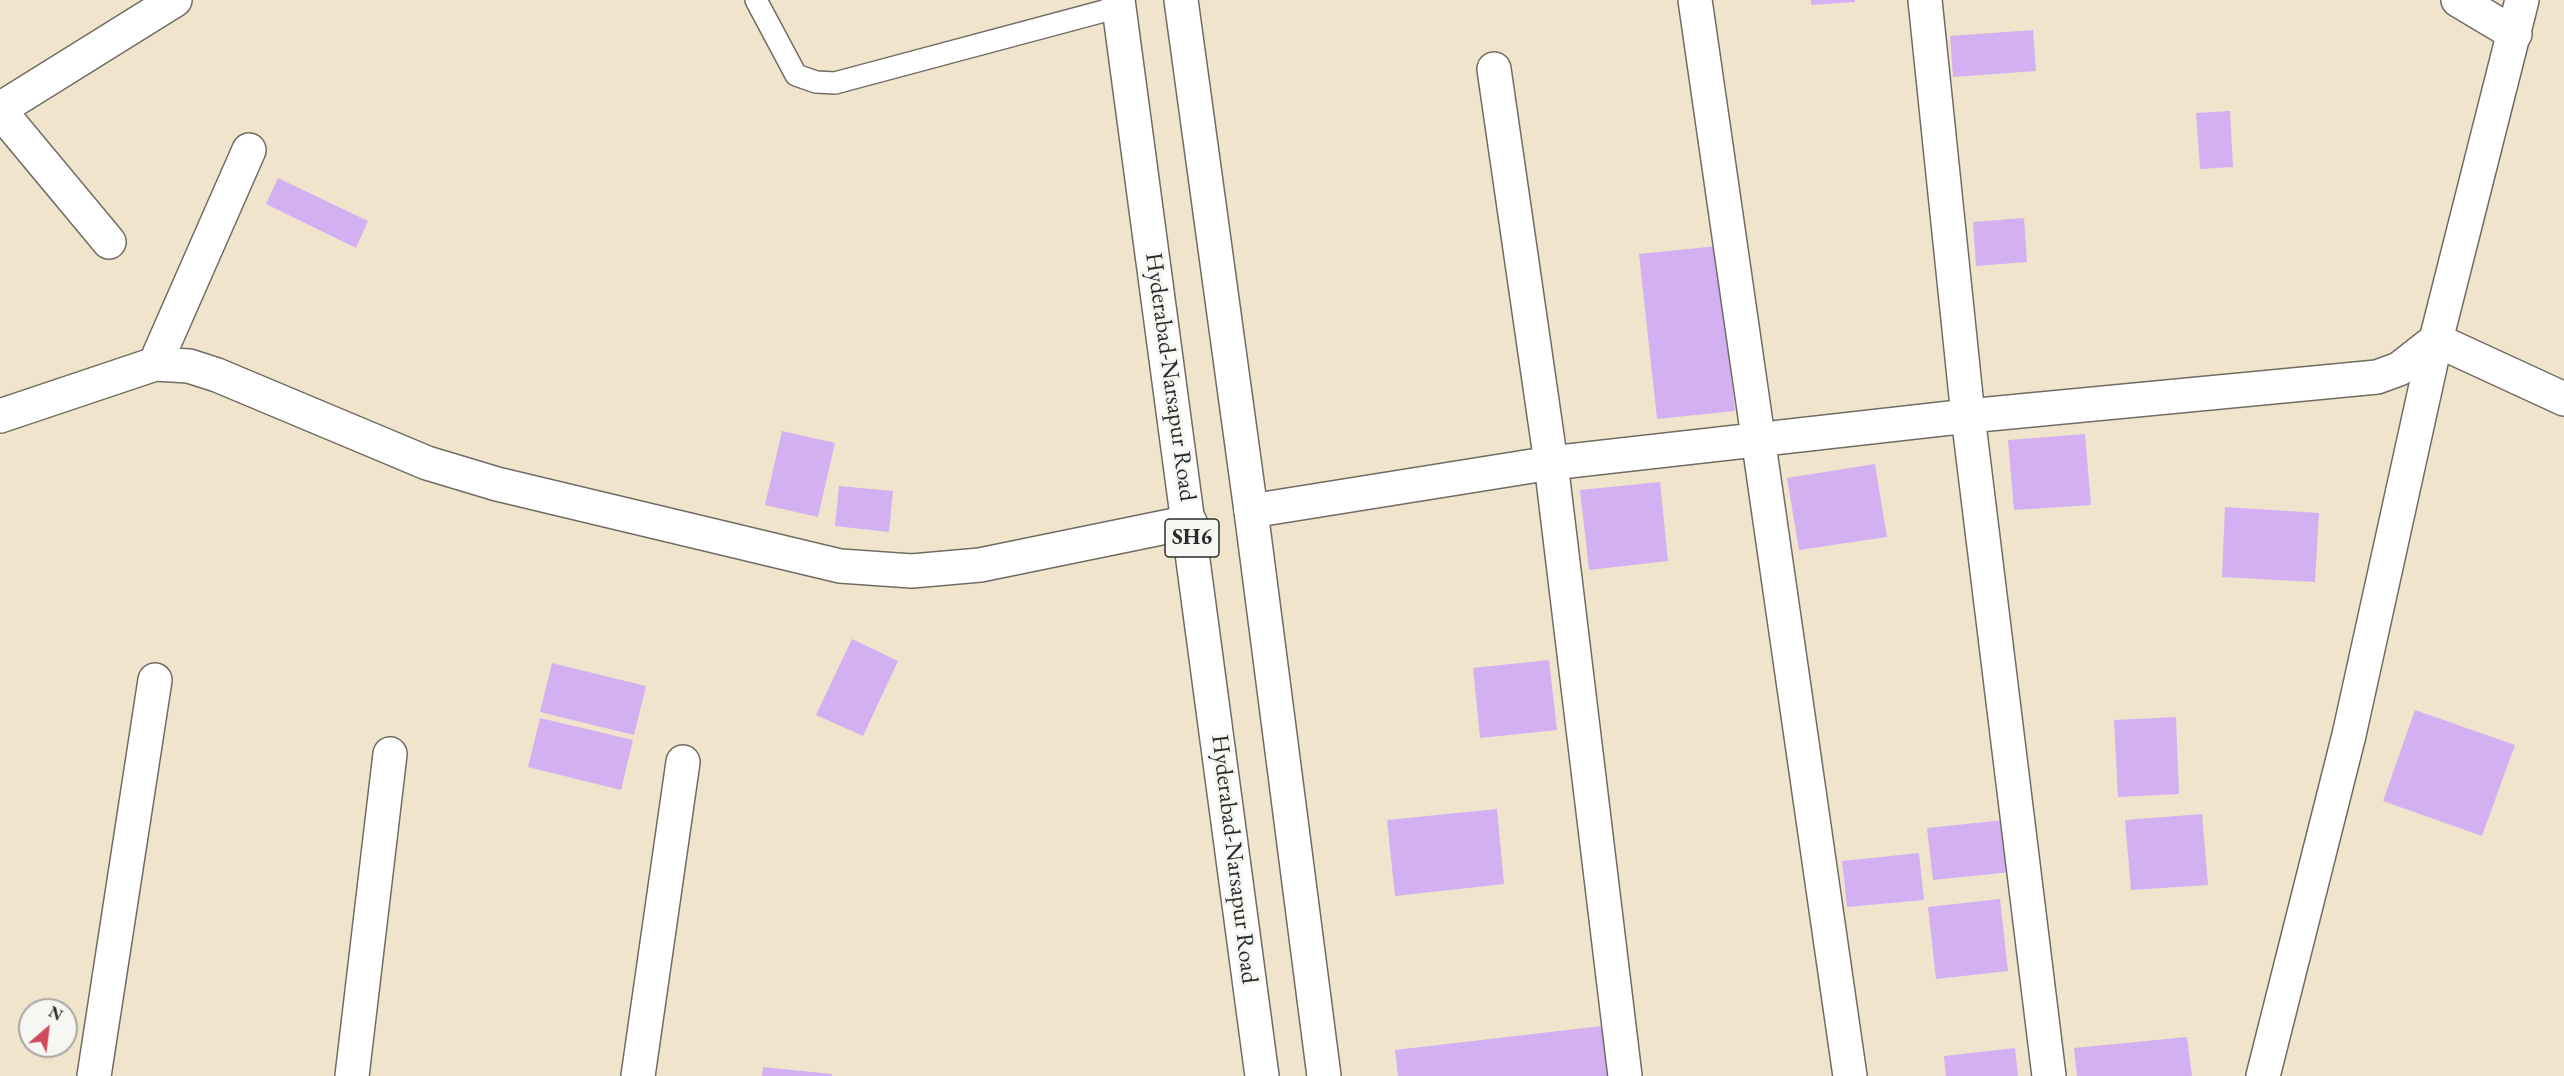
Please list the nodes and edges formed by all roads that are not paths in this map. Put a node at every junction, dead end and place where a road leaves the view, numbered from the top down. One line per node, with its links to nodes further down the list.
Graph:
1 (175, 0): 11 (street)
2 (756, 0): 8 (lane)
3 (1180, 0): 21 (street, SH6)
4 (1695, 0): 19 (street)
5 (1925, 0): 18 (street)
6 (2458, 0): 9 (street)
7 (2522, 0): 9 (street)
8 (1119, 4): 22 (street, Hyderabad-Narsapur Road / SH6)
9 (2515, 34): 14 (street)
10 (1494, 69): 20 (street)
11 (0, 110): 13 (street)
12 (249, 150): 15 (street)
13 (109, 242)
14 (2436, 340): 16 (street); 18 (street); 34 (street)
15 (155, 364): 17 (street); 22 (street)
16 (2564, 399)
17 (0, 416)
18 (1968, 416): 19 (street); 33 (street)
19 (1758, 440): 20 (street); 32 (street)
20 (1551, 463): 21 (street); 31 (street)
21 (1251, 511): 30 (street, SH6)
22 (1190, 522): 29 (street, Hyderabad-Narsapur Road / SH6)
23 (155, 680): 26 (street)
24 (390, 754): 27 (street)
25 (684, 762): 28 (street)
26 (94, 1076)
27 (352, 1076)
28 (638, 1076)
29 (1262, 1076)
30 (1324, 1076)
31 (1624, 1076)
32 (1850, 1076)
33 (2049, 1076)
34 (2263, 1076)

